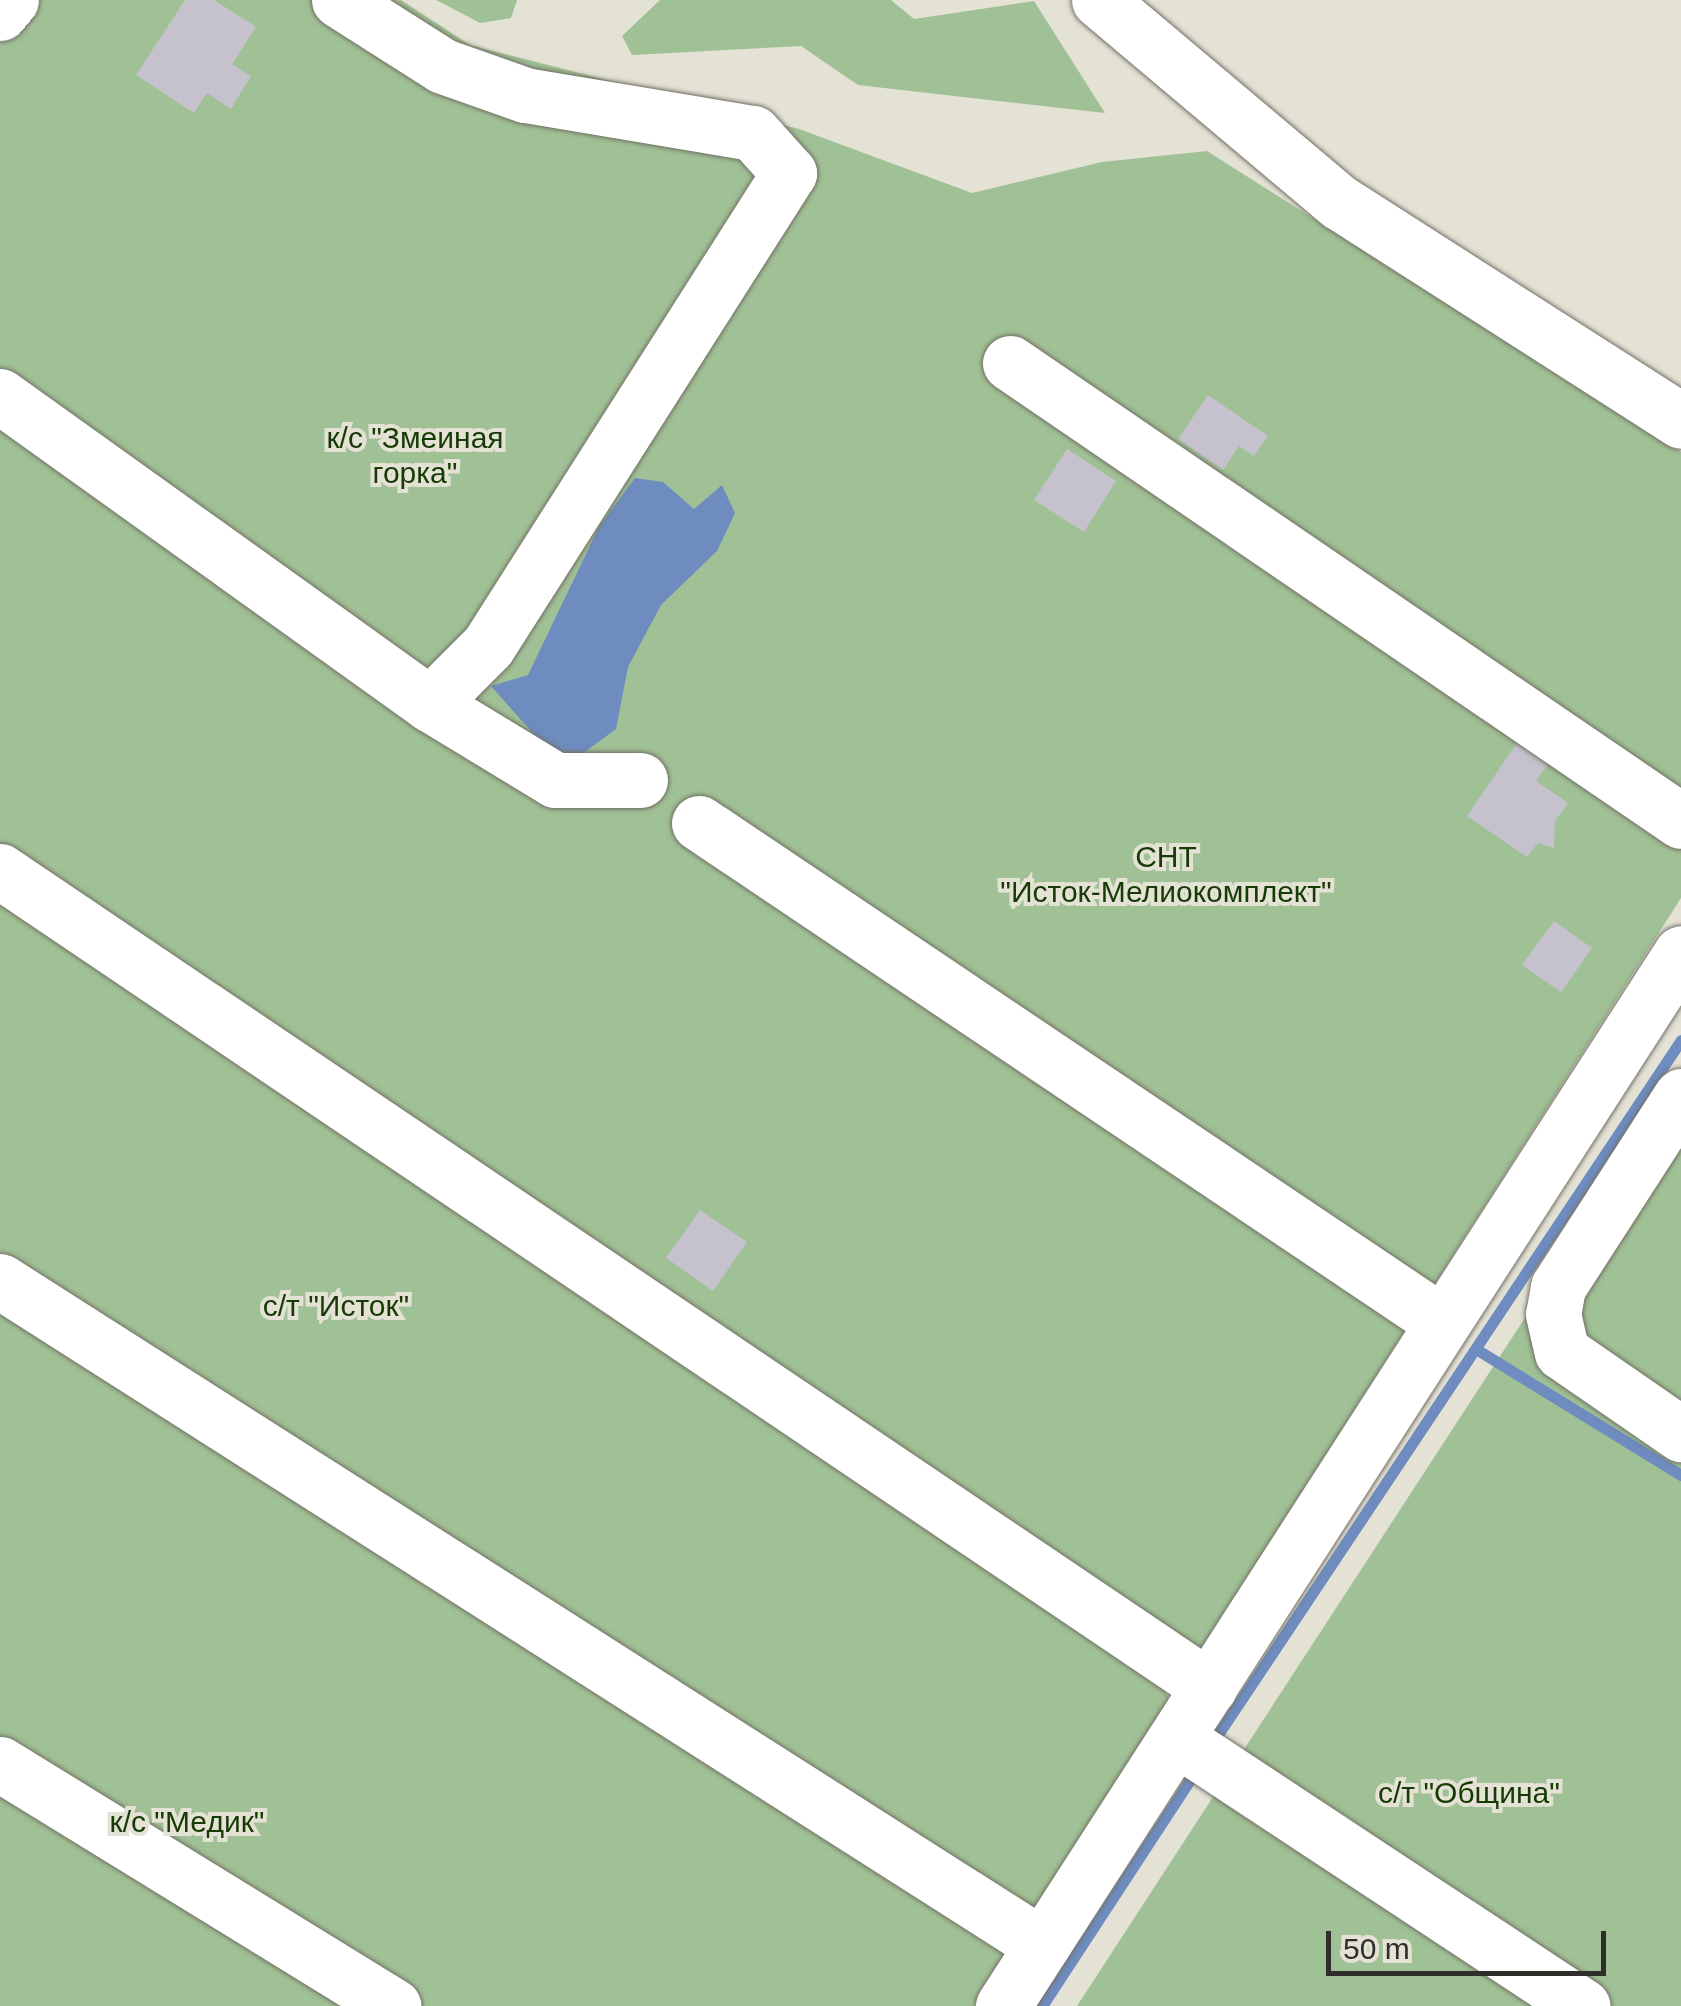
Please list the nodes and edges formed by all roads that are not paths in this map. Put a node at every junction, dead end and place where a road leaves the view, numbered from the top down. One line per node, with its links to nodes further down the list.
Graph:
1 (11, 0): 4 (lane)
2 (339, 0): 8 (lane)
3 (1098, 0): 7 (lane)
4 (0, 13)
5 (1010, 364): 10 (lane)
6 (0, 396): 8 (lane)
7 (1681, 421)
8 (430, 704): 9 (lane)
9 (640, 780)
10 (1681, 821)
11 (699, 823): 16 (lane)
12 (0, 871): 18 (lane)
13 (1681, 953): 16 (lane)
14 (1681, 1096): 17 (lane)
15 (0, 1281): 21 (lane)
16 (1442, 1324): 18 (lane)
17 (1681, 1434)
18 (1209, 1687): 19 (lane)
19 (1176, 1738): 21 (lane); 24 (lane)
20 (0, 1764): 22 (lane)
21 (1042, 1945): 23 (lane)
22 (394, 2006)
23 (1003, 2006)
24 (1582, 2006)

